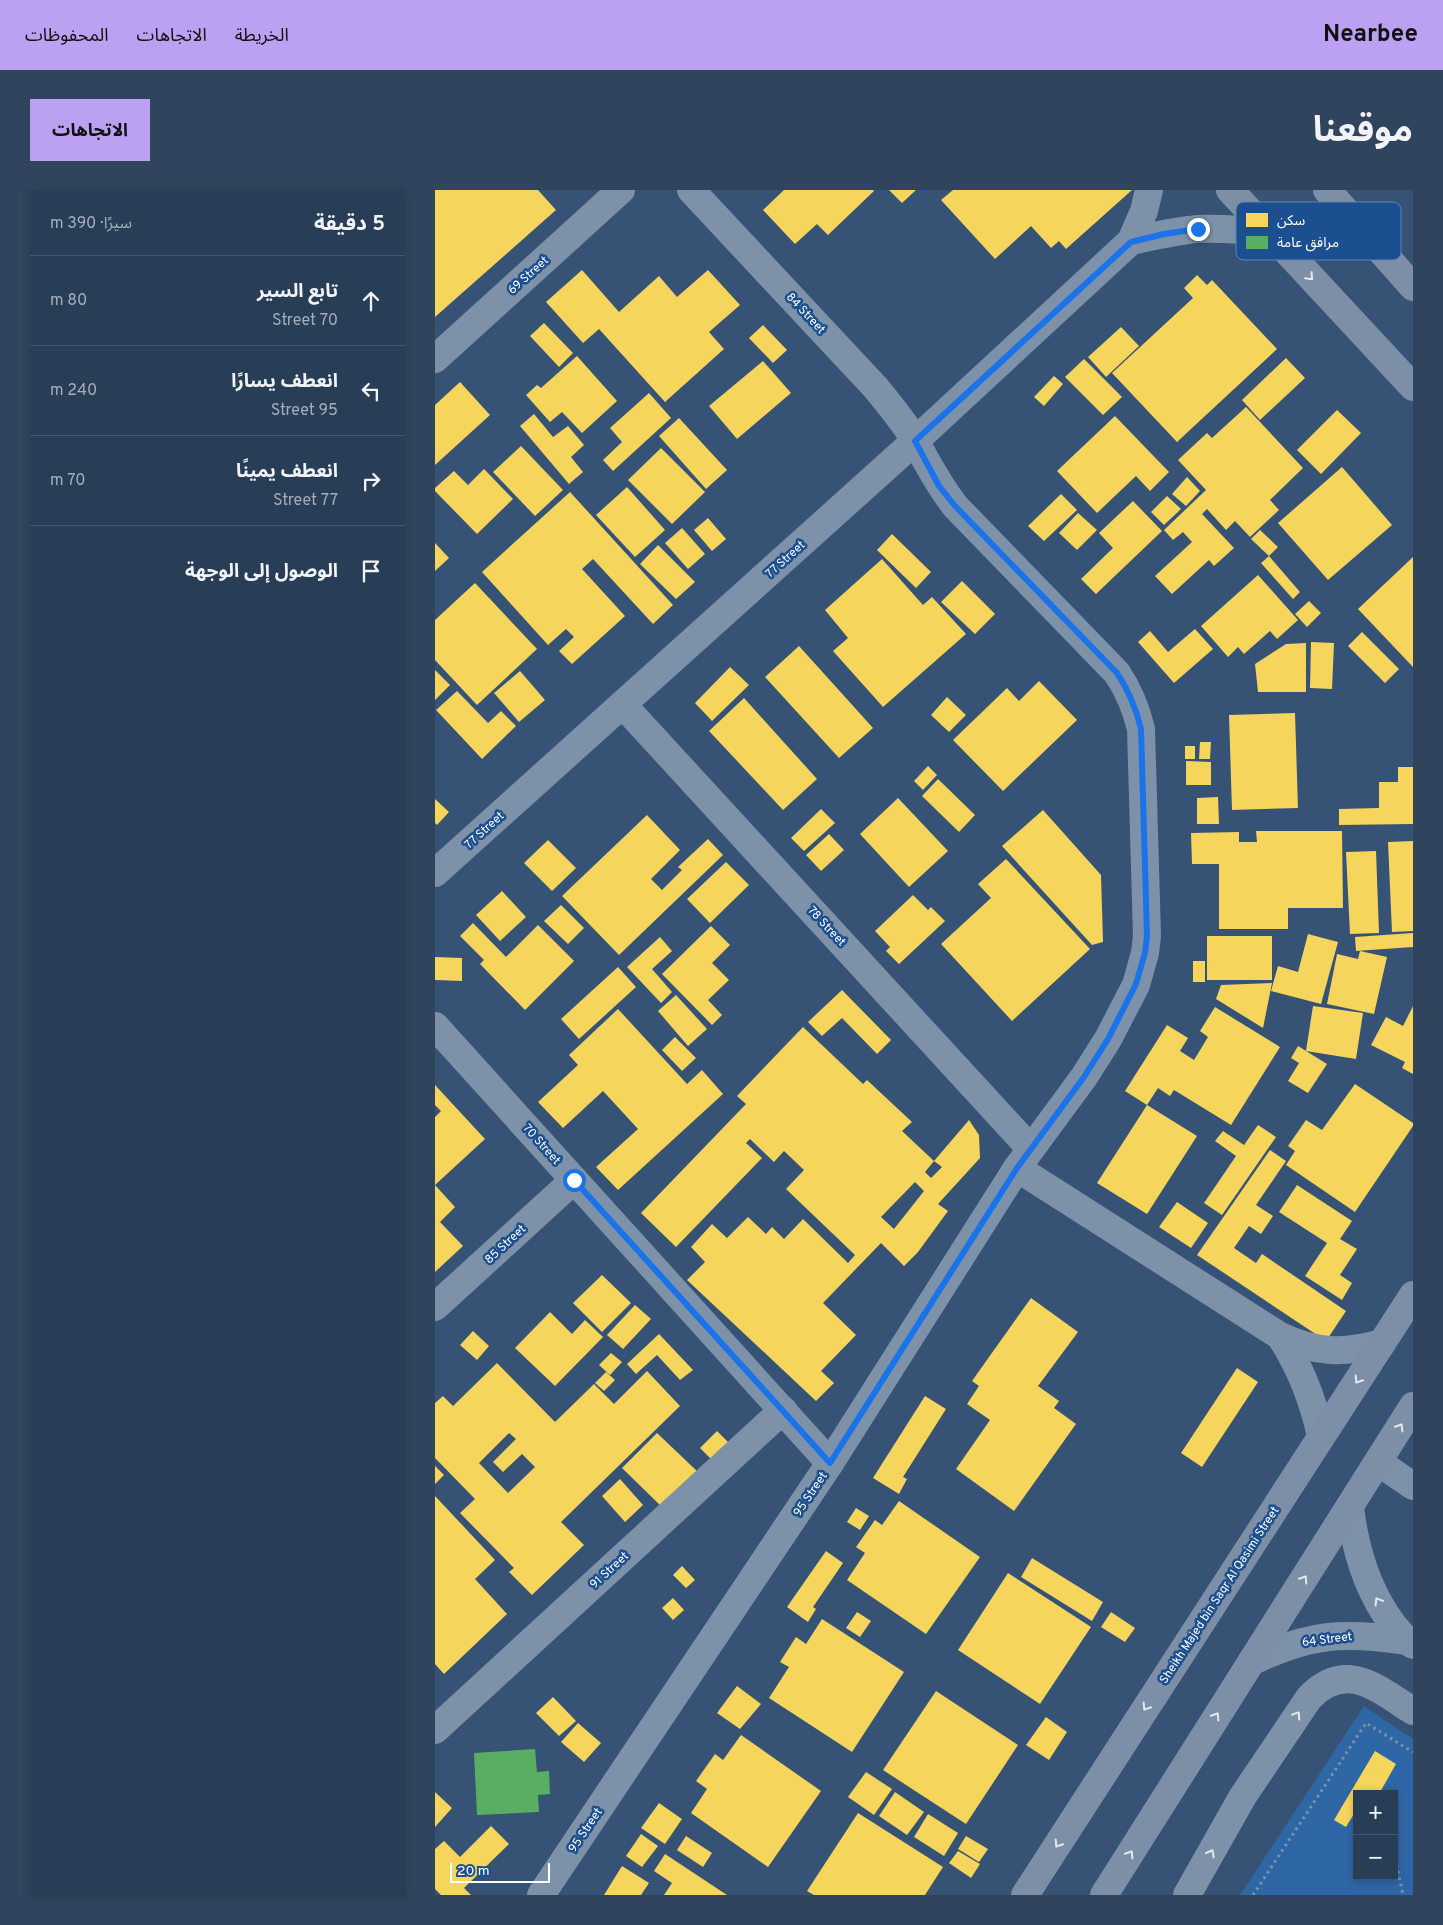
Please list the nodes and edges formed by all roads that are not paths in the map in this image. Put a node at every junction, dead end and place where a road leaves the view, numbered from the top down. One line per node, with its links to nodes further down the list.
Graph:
1 (621, 190): 13 (street, 69 Street)
2 (691, 190): 15 (street, 84 Street)
3 (1149, 190): 9 (street, 77 Street)
4 (1230, 190): 6 (main road)
5 (1327, 190): 7 (main road)
6 (1241, 202)
7 (1338, 202)
8 (1236, 229): 9 (street, 77 Street)
9 (1131, 242): 15 (street, 77 Street)
10 (1295, 260): 14 (main road, one-way to 14)
11 (1389, 260): 12 (main road)
12 (1413, 287)
13 (435, 359)
14 (1413, 387)
15 (915, 441): 16 (street, 77 Street); 19 (street, 95 Street)
16 (623, 704): 17 (street, 77 Street); 19 (street, 78 Street)
17 (435, 873)
18 (435, 1026): 20 (street, 70 Street)
19 (1024, 1158): 23 (street, 78 Street); 29 (street, 95 Street)
20 (574, 1180): 22 (street, 85 Street); 26 (street, 70 Street)
21 (1413, 1295): 24 (main road, Sheikh Majed bin Saqr Al Qasimi Street)
22 (435, 1308)
23 (1280, 1336): 24 (street); 27 (street)
24 (1382, 1343): 27 (main road, Sheikh Majed bin Saqr Al Qasimi Street, one-way to 27)
25 (1413, 1406): 28 (main road, one-way to 25)
26 (783, 1410): 29 (street, 70 Street); 35 (street, 91 Street)
27 (1321, 1436): 37 (main road, Sheikh Majed bin Saqr Al Qasimi Street, one-way to 37)
28 (1378, 1462): 30 (street); 31 (main road)
29 (830, 1463): 36 (street, 95 Street)
30 (1413, 1486)
31 (1350, 1507): 32 (street, 64 Street, one-way to 31); 33 (main road, one-way to 31)
32 (1410, 1643): 33 (street, 64 Street)
33 (1251, 1662): 38 (main road, one-way to 33)
34 (1413, 1711): 39 (street, one-way to 34)
35 (435, 1730)
36 (541, 1895)
37 (1025, 1895)
38 (1103, 1895)
39 (1187, 1895)

